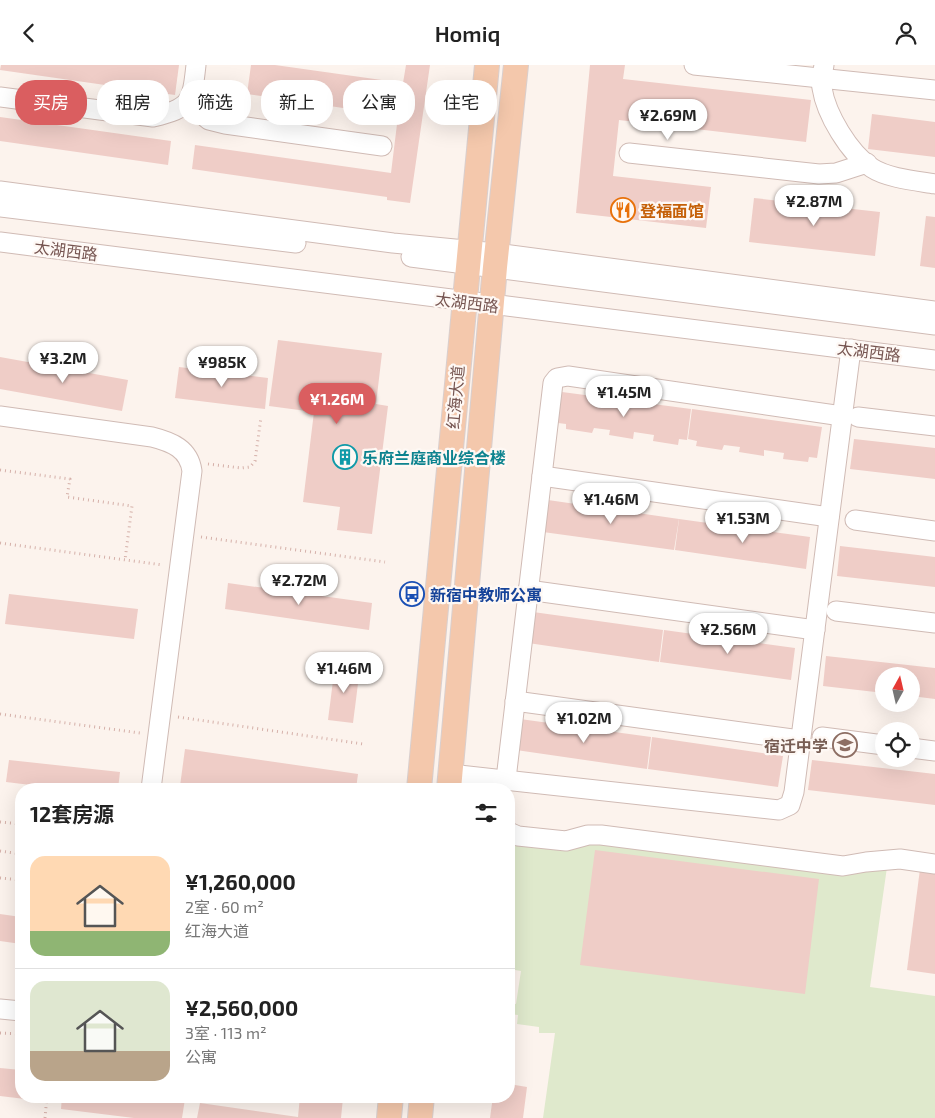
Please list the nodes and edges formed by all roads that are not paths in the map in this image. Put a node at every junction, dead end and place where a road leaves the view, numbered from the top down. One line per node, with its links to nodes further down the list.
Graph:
1 (196, 65): 6 (street)
2 (487, 65): 18 (main road, 红海大道)
3 (516, 65): 19 (main road, 红海大道)
4 (694, 65): 5 (street)
5 (823, 72): 7 (street); 13 (street)
6 (195, 80)
7 (935, 90)
8 (0, 97): 9 (street)
9 (179, 109)
10 (232, 125): 11 (street)
11 (382, 146)
12 (629, 153): 13 (street)
13 (867, 163): 14 (street)
14 (935, 184)
15 (0, 191): 18 (street)
16 (0, 207): 18 (street)
17 (0, 242): 20 (street, 太湖西路)
18 (468, 257): 19 (street); 20 (main road, 红海大道)
19 (495, 260): 21 (main road, 红海大道); 22 (street); 23 (street)
20 (464, 301): 21 (street, 太湖西路); 46 (main road, 红海大道)
21 (492, 305): 24 (street, 太湖西路); 44 (main road, 红海大道)
22 (935, 311)
23 (935, 325)
24 (851, 349): 25 (street, 太湖西路); 27 (street)
25 (935, 360)
26 (0, 416): 45 (street)
27 (850, 417): 28 (street); 29 (street); 30 (street)
28 (935, 426)
29 (542, 476): 30 (street); 33 (street)
30 (830, 517): 36 (street)
31 (855, 520): 32 (street)
32 (935, 531)
33 (528, 590): 36 (street); 37 (street)
34 (836, 611): 35 (street)
35 (935, 623)
36 (815, 630): 39 (street)
37 (515, 701): 39 (street); 43 (street)
38 (822, 737): 40 (street)
39 (800, 740): 43 (street)
40 (875, 744)
41 (920, 749): 42 (street)
42 (935, 751)
43 (506, 779): 44 (street)
44 (450, 781)
45 (152, 783)
46 (420, 783)
47 (515, 835): 48 (street)
48 (935, 864)
49 (0, 1009): 50 (street)
50 (15, 1010)
51 (390, 1103): 53 (main road)
52 (421, 1103): 54 (main road)
53 (389, 1118)
54 (420, 1118)

